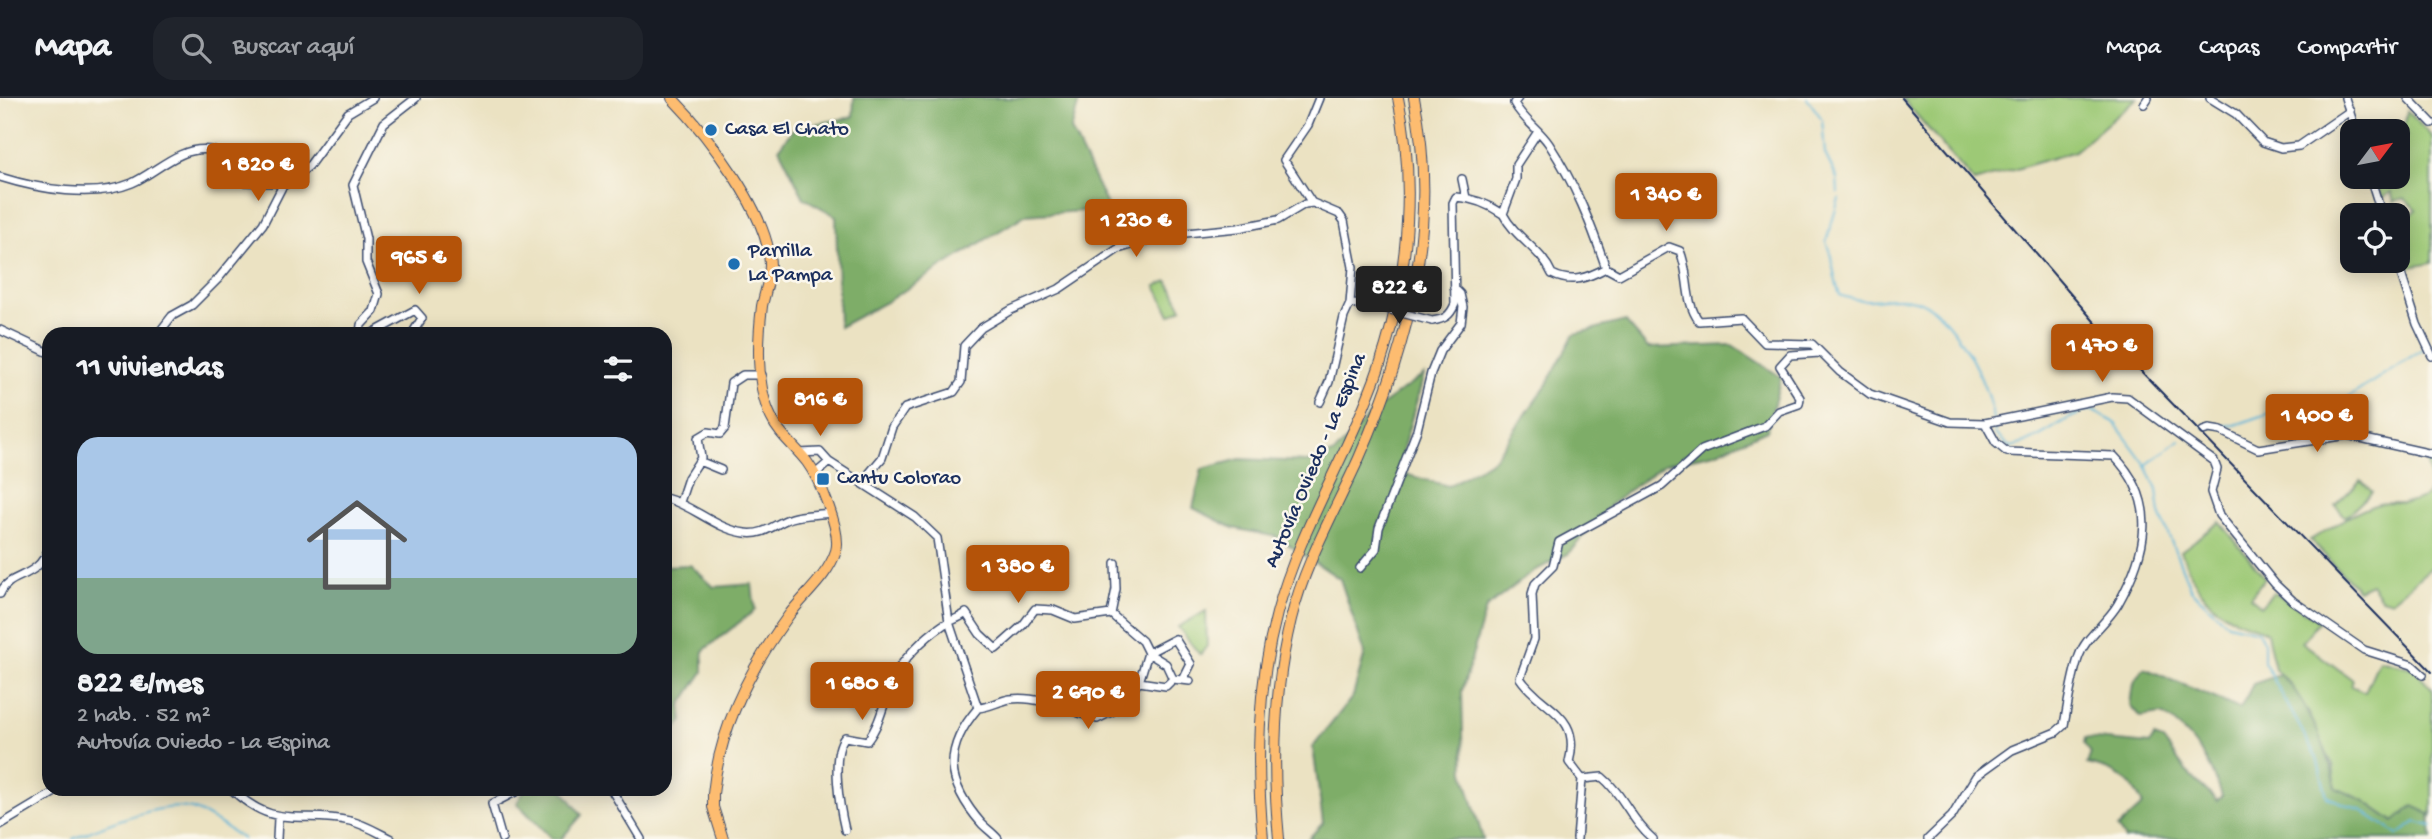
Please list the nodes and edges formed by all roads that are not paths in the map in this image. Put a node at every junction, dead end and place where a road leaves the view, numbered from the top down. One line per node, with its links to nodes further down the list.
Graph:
1 (373, 98): 17 (street)
2 (416, 98): 26 (street)
3 (672, 98): 33 (highway)
4 (1319, 98): 19 (street)
5 (1398, 98): 74 (highway, Autovía Oviedo - La Espina)
6 (1414, 98): 75 (highway, Autovía Oviedo - La Espina)
7 (1518, 98): 14 (street)
8 (2210, 98): 11 (street)
9 (2348, 98): 11 (street)
10 (2409, 98): 13 (street)
11 (2350, 111): 12 (street)
12 (2352, 119)
13 (2432, 123)
14 (1537, 133): 20 (street); 21 (street)
15 (0, 177): 17 (street)
16 (1462, 179): 18 (street)
17 (282, 187): 25 (street)
18 (1466, 198): 20 (street); 23 (street)
19 (1312, 203): 24 (street); 45 (street)
20 (1503, 214): 21 (street)
21 (1606, 268): 31 (street)
22 (2401, 273): 32 (street)
23 (1454, 288): 24 (street, bridge); 51 (street)
24 (1350, 304): 34 (street)
25 (163, 327)
26 (361, 327)
27 (384, 327): 28 (street)
28 (416, 327)
29 (0, 330): 30 (street)
30 (42, 350)
31 (1820, 354): 35 (street); 60 (street)
32 (2432, 356)
33 (762, 375): 39 (highway); 41 (street)
34 (1320, 402)
35 (1987, 422): 38 (street); 78 (street)
36 (2203, 432): 40 (street)
37 (2194, 436): 38 (street)
38 (2186, 440): 56 (street)
39 (799, 453): 42 (street); 44 (highway)
40 (2432, 454)
41 (699, 461): 43 (street); 47 (street)
42 (829, 462): 44 (street); 45 (street)
43 (721, 470)
44 (814, 475): 48 (highway)
45 (862, 482): 54 (street)
46 (672, 500): 47 (street)
47 (680, 502): 48 (street)
48 (830, 513): 72 (highway)
49 (42, 561): 52 (street)
50 (1115, 563): 53 (street)
51 (1360, 568)
52 (0, 594)
53 (1111, 614): 54 (street); 55 (street)
54 (949, 622): 59 (street); 67 (street)
55 (1148, 653): 57 (street); 57 (street); 58 (street)
56 (2423, 676)
57 (1173, 679): 58 (street)
58 (1139, 682): 59 (street)
59 (978, 708): 73 (street)
60 (1582, 779): 76 (street); 77 (street)
61 (48, 796): 66 (street)
62 (238, 796): 65 (street)
63 (507, 796): 70 (street)
64 (615, 796): 71 (street)
65 (278, 817): 68 (street); 69 (street)
66 (0, 825)
67 (845, 830)
68 (277, 839)
69 (391, 839)
70 (502, 839)
71 (641, 839)
72 (723, 839)
73 (998, 839)
74 (1263, 839)
75 (1279, 839)
76 (1577, 839)
77 (1653, 839)
78 (1928, 839)

